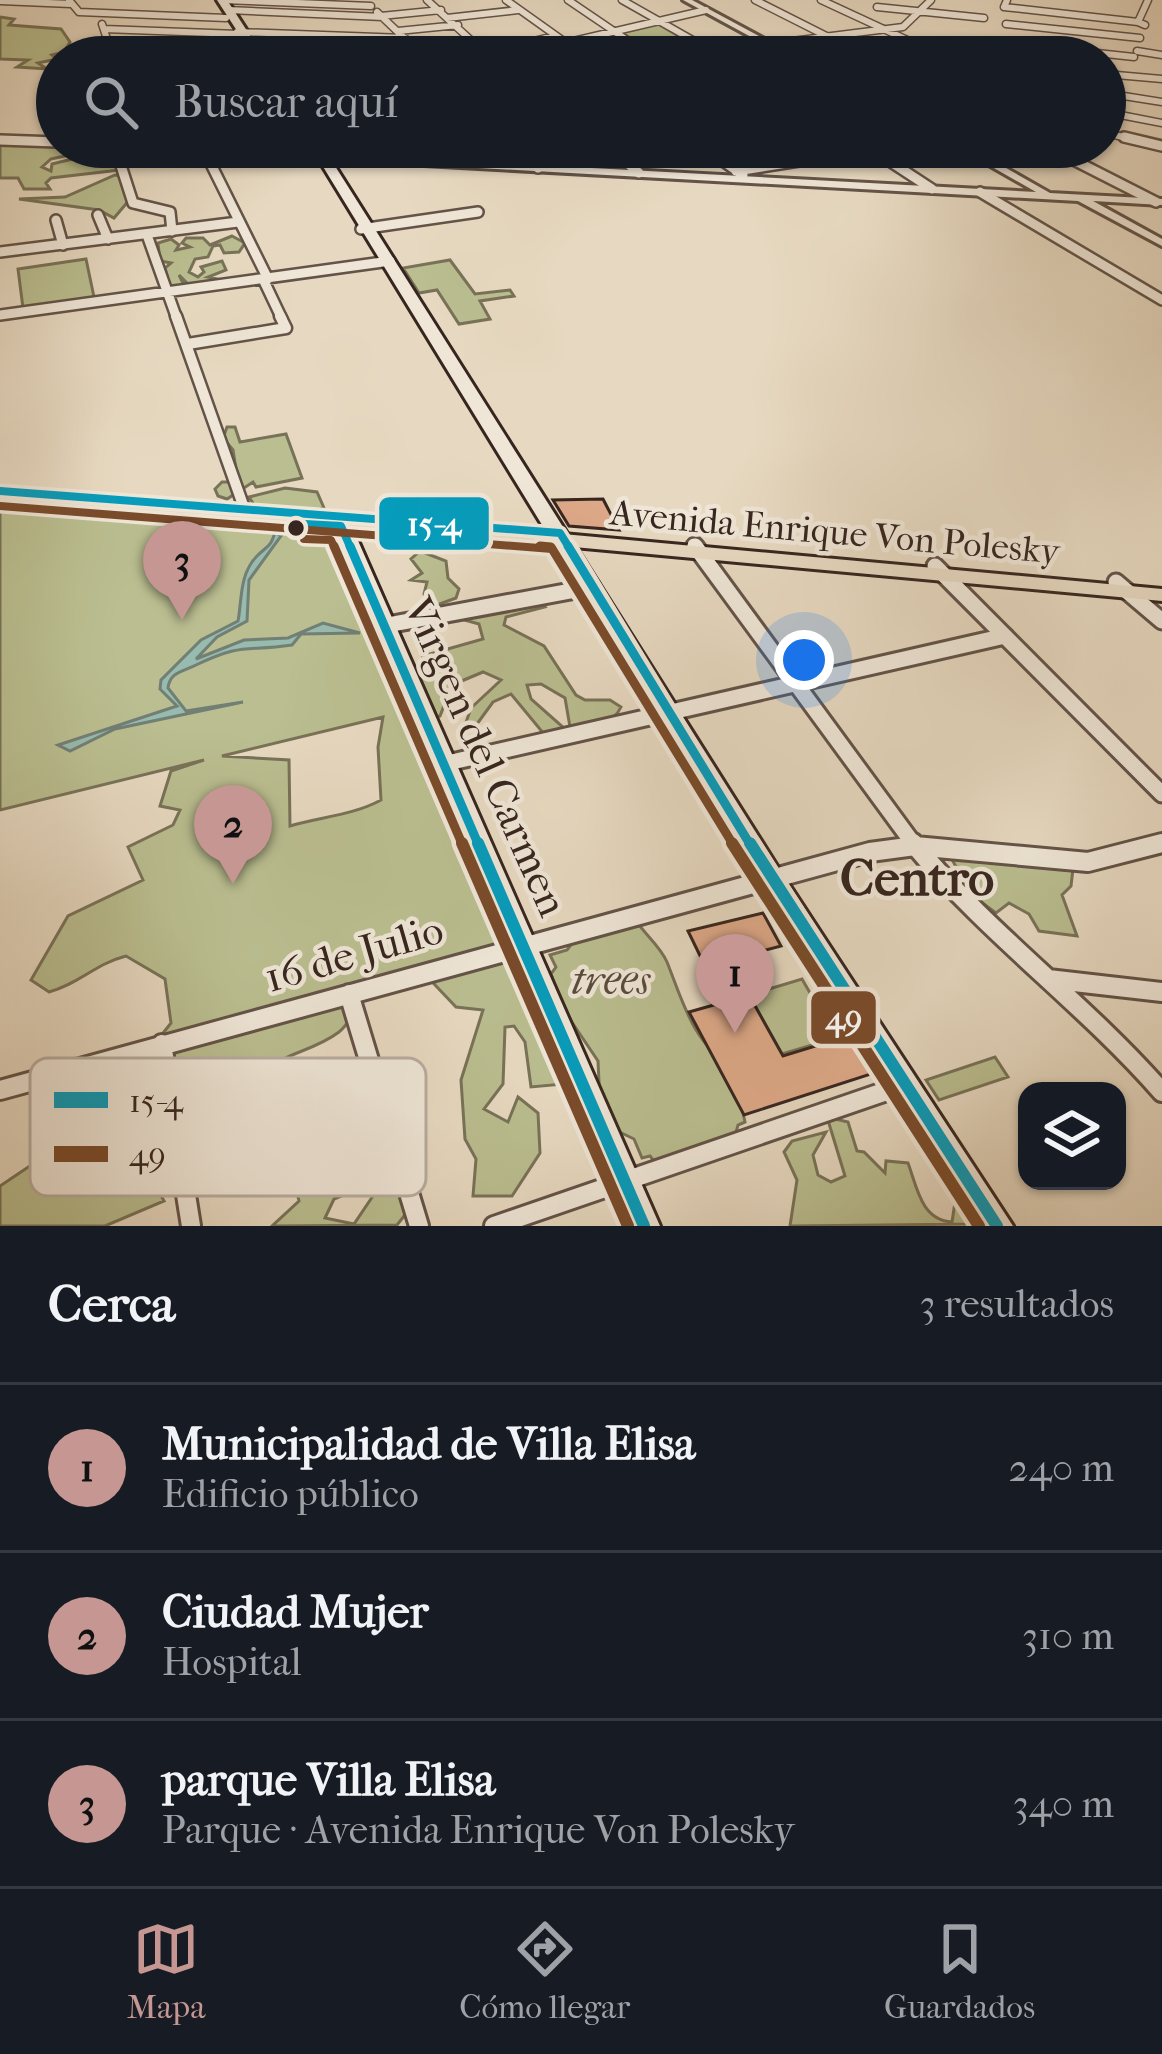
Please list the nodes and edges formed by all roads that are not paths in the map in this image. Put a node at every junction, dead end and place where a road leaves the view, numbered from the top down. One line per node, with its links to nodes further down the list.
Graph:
1 (432, 0): 25 (street)
2 (506, 0): 19 (street)
3 (568, 0): 30 (street)
4 (622, 0): 23 (street)
5 (687, 0): 18 (street)
6 (754, 0): 45 (street)
7 (820, 0): 15 (street)
8 (931, 0): 20 (street)
9 (1007, 0): 22 (street)
10 (1084, 0): 22 (street)
11 (1148, 0): 29 (street)
12 (0, 2): 13 (street)
13 (70, 2): 21 (street)
14 (368, 3): 16 (street); 24 (street)
15 (837, 3): 33 (street)
16 (221, 4): 21 (street); 24 (street); 34 (main road)
17 (877, 7): 20 (street)
18 (703, 8): 23 (street); 27 (street); 44 (street)
19 (518, 10): 25 (street); 40 (street)
20 (922, 12): 26 (street); 33 (street)
21 (98, 14): 32 (street)
22 (1075, 14): 29 (street)
23 (652, 15): 27 (street); 30 (street)
24 (382, 16): 25 (street); 36 (street)
25 (451, 17): 36 (street); 39 (street)
26 (984, 18)
27 (662, 20): 35 (street); 43 (street)
28 (1006, 24): 47 (street)
29 (1143, 24): 31 (street); 49 (street)
30 (605, 25): 35 (street)
31 (1162, 27)
32 (104, 29): 34 (street); 37 (street)
33 (886, 30): 45 (street); 46 (street)
34 (239, 32): 36 (street); 38 (main road)
35 (615, 32): 41 (street); 42 (street)
36 (401, 34)
37 (106, 36)
38 (242, 36)
39 (472, 36)
40 (554, 36)
41 (599, 36)
42 (621, 36)
43 (688, 36)
44 (755, 36)
45 (826, 36)
46 (901, 36)
47 (1121, 36)
48 (1126, 37): 49 (street)
49 (1140, 38): 51 (street)
50 (1126, 53): 51 (street)
51 (1136, 54): 52 (street); 53 (street)
52 (1162, 55)
53 (1126, 69)
54 (1126, 75): 55 (street)
55 (1162, 79)
56 (1126, 95): 57 (street)
57 (1162, 102)
58 (1126, 116): 59 (street)
59 (1162, 123)
60 (1126, 138): 63 (street)
61 (0, 140): 62 (street)
62 (36, 141)
63 (1162, 146)
64 (122, 168): 87 (street)
65 (212, 168): 85 (street)
66 (326, 168): 86 (main road)
67 (538, 168): 75 (street)
68 (634, 168): 75 (street)
69 (732, 168): 74 (street)
70 (753, 168): 74 (street)
71 (900, 168): 77 (street)
72 (1000, 168): 79 (street)
73 (1090, 168): 81 (street)
74 (736, 171): 76 (street)
75 (640, 173): 76 (street)
76 (750, 179): 77 (street)
77 (932, 189): 78 (street)
78 (980, 192): 79 (street); 96 (street)
79 (1050, 195): 80 (street)
80 (1077, 197): 81 (street); 90 (street)
81 (1159, 202)
82 (478, 212): 86 (street)
83 (98, 214): 89 (street)
84 (56, 220): 91 (street)
85 (238, 222): 87 (street); 94 (street)
86 (365, 229): 93 (main road)
87 (172, 231): 88 (street)
88 (147, 235): 89 (street); 95 (street)
89 (108, 239): 91 (street)
90 (1162, 243)
91 (63, 244): 92 (street)
92 (0, 252)
93 (386, 262): 94 (street); 102 (main road)
94 (266, 279): 95 (street); 98 (street)
95 (170, 292): 97 (street); 98 (street)
96 (1158, 296)
97 (0, 315)
98 (188, 344): 100 (street)
99 (0, 495): 100 (main road, Avenida Enrique Von Polesky)
100 (247, 514): 101 (main road, Avenida Enrique Von Polesky)
101 (339, 522): 102 (main road, Avenida Enrique Von Polesky); 110 (main road, Virgen del Carmen)
102 (558, 536): 103 (main road, Avenida Enrique Von Polesky); 106 (main road)
103 (695, 548): 104 (main road, Avenida Enrique Von Polesky); 112 (street)
104 (939, 570): 107 (main road, Avenida Enrique Von Polesky); 111 (street)
105 (1162, 586): 107 (main road, Avenida Enrique Von Polesky)
106 (592, 587): 110 (street); 113 (main road)
107 (1122, 587): 108 (main road, Avenida Enrique Von Polesky); 109 (street)
108 (1162, 596)
109 (1162, 621)
110 (382, 626): 114 (main road, Virgen del Carmen)
111 (1002, 633): 112 (street); 115 (street)
112 (792, 681): 113 (street); 117 (street)
113 (675, 710): 114 (street); 118 (main road)
114 (443, 764): 119 (main road, Virgen del Carmen)
115 (1162, 794)
116 (1162, 843): 117 (street, 16 de Julio)
117 (915, 846): 118 (street, 16 de Julio); 120 (street)
118 (770, 876): 119 (street, 16 de Julio); 128 (main road)
119 (521, 944): 122 (street, 16 de Julio); 131 (main road, Virgen del Carmen)
120 (1048, 979): 121 (street); 130 (street)
121 (1162, 992)
122 (349, 994): 123 (street, 16 de Julio); 126 (street)
123 (162, 1045): 124 (street, 16 de Julio); 125 (street)
124 (115, 1058)
125 (164, 1058)
126 (368, 1058)
127 (30, 1082): 129 (street, 16 de Julio)
128 (907, 1084): 131 (street); 138 (main road)
129 (0, 1090)
130 (1162, 1092)
131 (626, 1183): 136 (street); 137 (main road, Virgen del Carmen)
132 (186, 1196): 134 (street)
133 (409, 1196): 135 (street)
134 (191, 1226)
135 (418, 1226)
136 (494, 1226)
137 (644, 1226)
138 (997, 1226)

